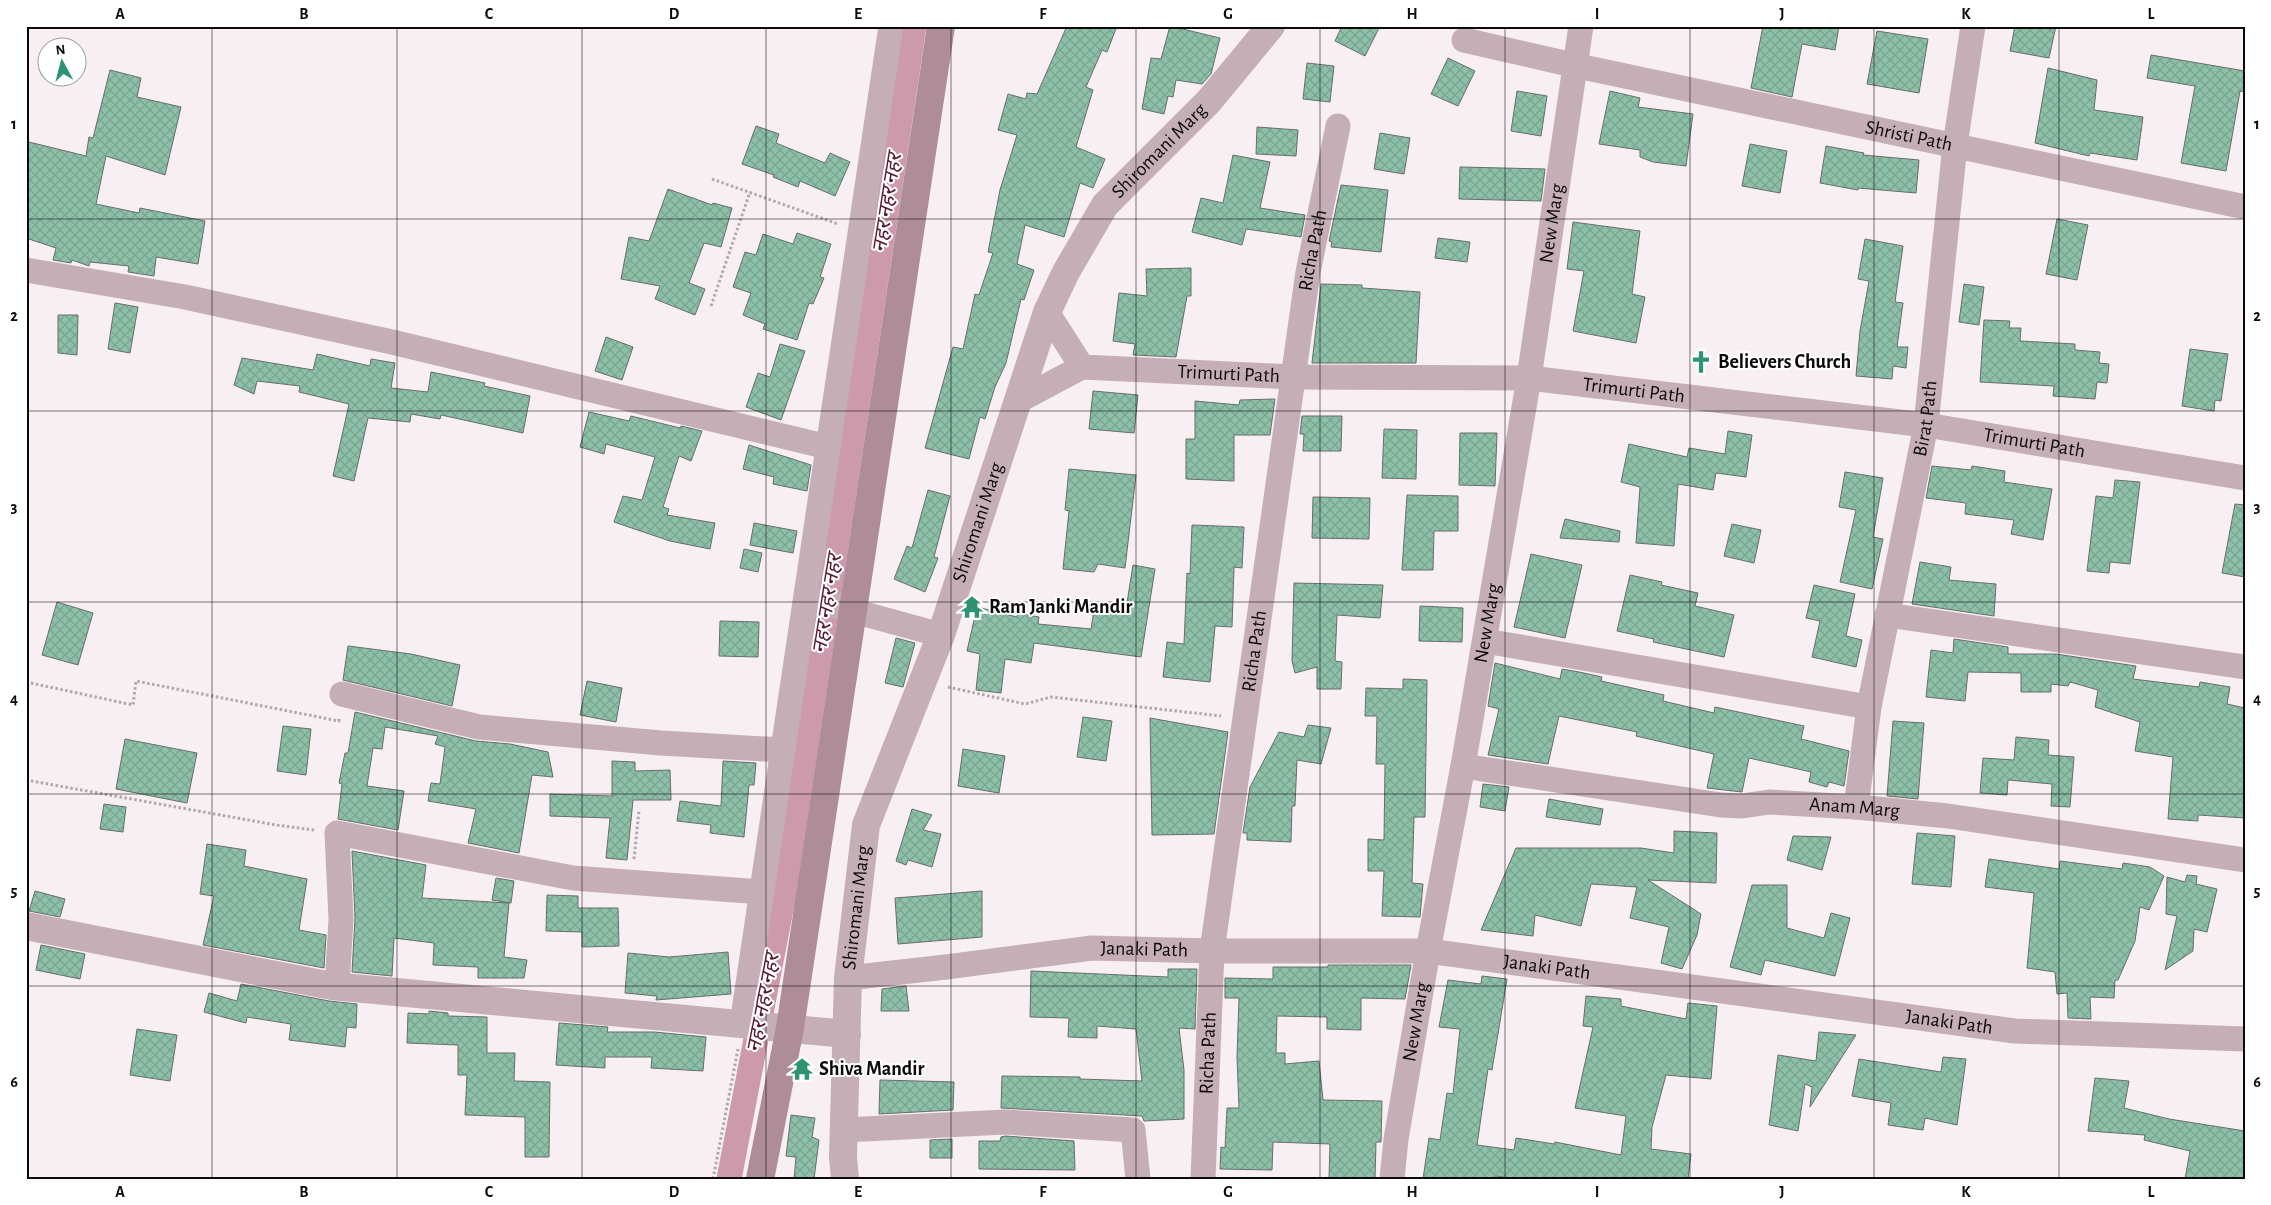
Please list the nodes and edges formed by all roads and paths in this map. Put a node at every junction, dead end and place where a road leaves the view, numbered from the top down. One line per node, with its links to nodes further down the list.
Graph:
1 (891, 26): 13 (street)
2 (941, 26): 25 (main road)
3 (1271, 26): 16 (street, Shiromani Marg)
4 (1581, 26): 7 (street, New Marg)
5 (1973, 26): 9 (street, Birat Path)
6 (1464, 40): 7 (street)
7 (1574, 66): 9 (street, Shristi Path); 19 (street, New Marg)
8 (1338, 126): 18 (street, Richa Path)
9 (1955, 146): 12 (street, Shristi Path); 21 (street, Birat Path)
10 (712, 178): 11 (path)
11 (750, 192): 13 (path); 15 (path)
12 (2245, 208)
13 (860, 232): 22 (street)
14 (26, 270): 22 (street)
15 (711, 306)
16 (1047, 312): 17 (street); 20 (street, Shiromani Marg)
17 (1082, 366): 18 (street, Trimurti Path); 20 (street)
18 (1294, 377): 19 (street, Trimurti Path); 34 (street, Richa Path)
19 (1529, 378): 21 (street, Trimurti Path); 28 (street, New Marg)
20 (1018, 401): 27 (street, Shiromani Marg)
21 (1926, 425): 23 (street, Trimurti Path); 26 (street, Birat Path)
22 (828, 448): 24 (street)
23 (2245, 478)
24 (806, 598): 25 (street); 35 (street)
25 (853, 612): 27 (street); 49 (main road)
26 (1887, 615): 29 (street); 33 (street, Birat Path)
27 (941, 635): 31 (street, Shiromani Marg)
28 (1485, 641): 33 (street); 36 (street, New Marg)
29 (2245, 667)
30 (26, 682): 32 (path)
31 (923, 682): 34 (path); 47 (street, Shiromani Marg)
32 (342, 694): 35 (street)
33 (1869, 707): 38 (street, Birat Path)
34 (1245, 719): 45 (street, Richa Path)
35 (783, 750): 43 (street)
36 (1463, 766): 38 (street, Anam Marg); 46 (street, New Marg)
37 (26, 780): 40 (path)
38 (1856, 807): 41 (street, Anam Marg)
39 (639, 810): 42 (path)
40 (337, 833): 42 (street); 48 (street)
41 (2245, 860)
42 (632, 882): 43 (street)
43 (762, 892): 49 (street)
44 (26, 926): 48 (street)
45 (1212, 951): 46 (street, Janaki Path); 47 (street, Janaki Path); 57 (street, Richa Path)
46 (1428, 951): 51 (street, Janaki Path); 58 (street, New Marg)
47 (848, 978): 50 (street, Shiromani Marg)
48 (337, 986): 49 (street)
49 (763, 1026): 50 (street); 53 (path); 54 (main road)
50 (847, 1034): 52 (street, Shiromani Marg)
51 (2245, 1039)
52 (844, 1130): 55 (street, Shiromani Marg); 56 (street)
53 (713, 1179)
54 (760, 1179)
55 (845, 1179)
56 (1138, 1179)
57 (1203, 1179)
58 (1392, 1179)

